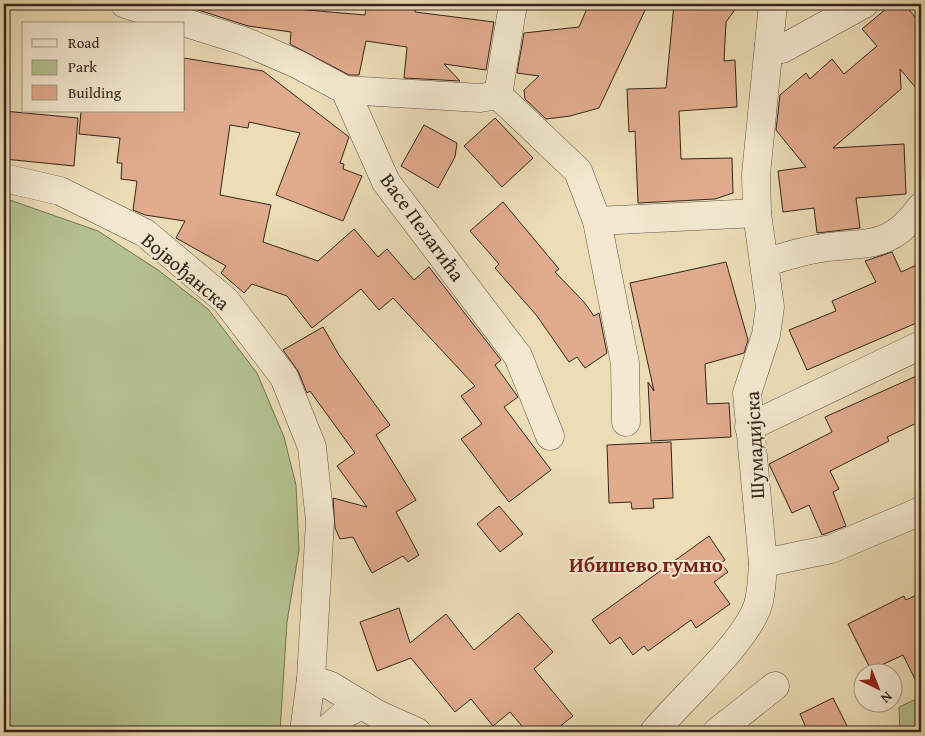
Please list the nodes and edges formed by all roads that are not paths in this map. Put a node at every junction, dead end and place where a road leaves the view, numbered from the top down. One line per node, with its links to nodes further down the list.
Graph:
1 (125, 4): 5 (street)
2 (513, 4): 9 (street)
3 (773, 4): 7 (street, Шумадијска)
4 (864, 4): 7 (street)
5 (183, 22)
6 (185, 23): 8 (street)
7 (769, 45): 12 (street, Шумадијска)
8 (345, 90): 9 (street); 18 (street, Васе Пелагића)
9 (498, 95): 13 (street)
10 (4, 178): 21 (street, Војвођанска)
11 (921, 207): 14 (street)
12 (757, 213): 13 (street); 14 (street, Шумадијска)
13 (597, 221): 16 (street)
14 (765, 263): 17 (street, Шумадијска)
15 (921, 345): 17 (street)
16 (626, 422)
17 (749, 427): 20 (street, Шумадијска)
18 (550, 436)
19 (921, 511): 20 (street)
20 (763, 563): 27 (street, Шумадијска)
21 (311, 680): 23 (street); 24 (street, Војвођанска)
22 (775, 686): 28 (street)
23 (362, 705): 25 (street); 26 (street)
24 (304, 732)
25 (324, 732)
26 (417, 732)
27 (654, 732)
28 (717, 732)

